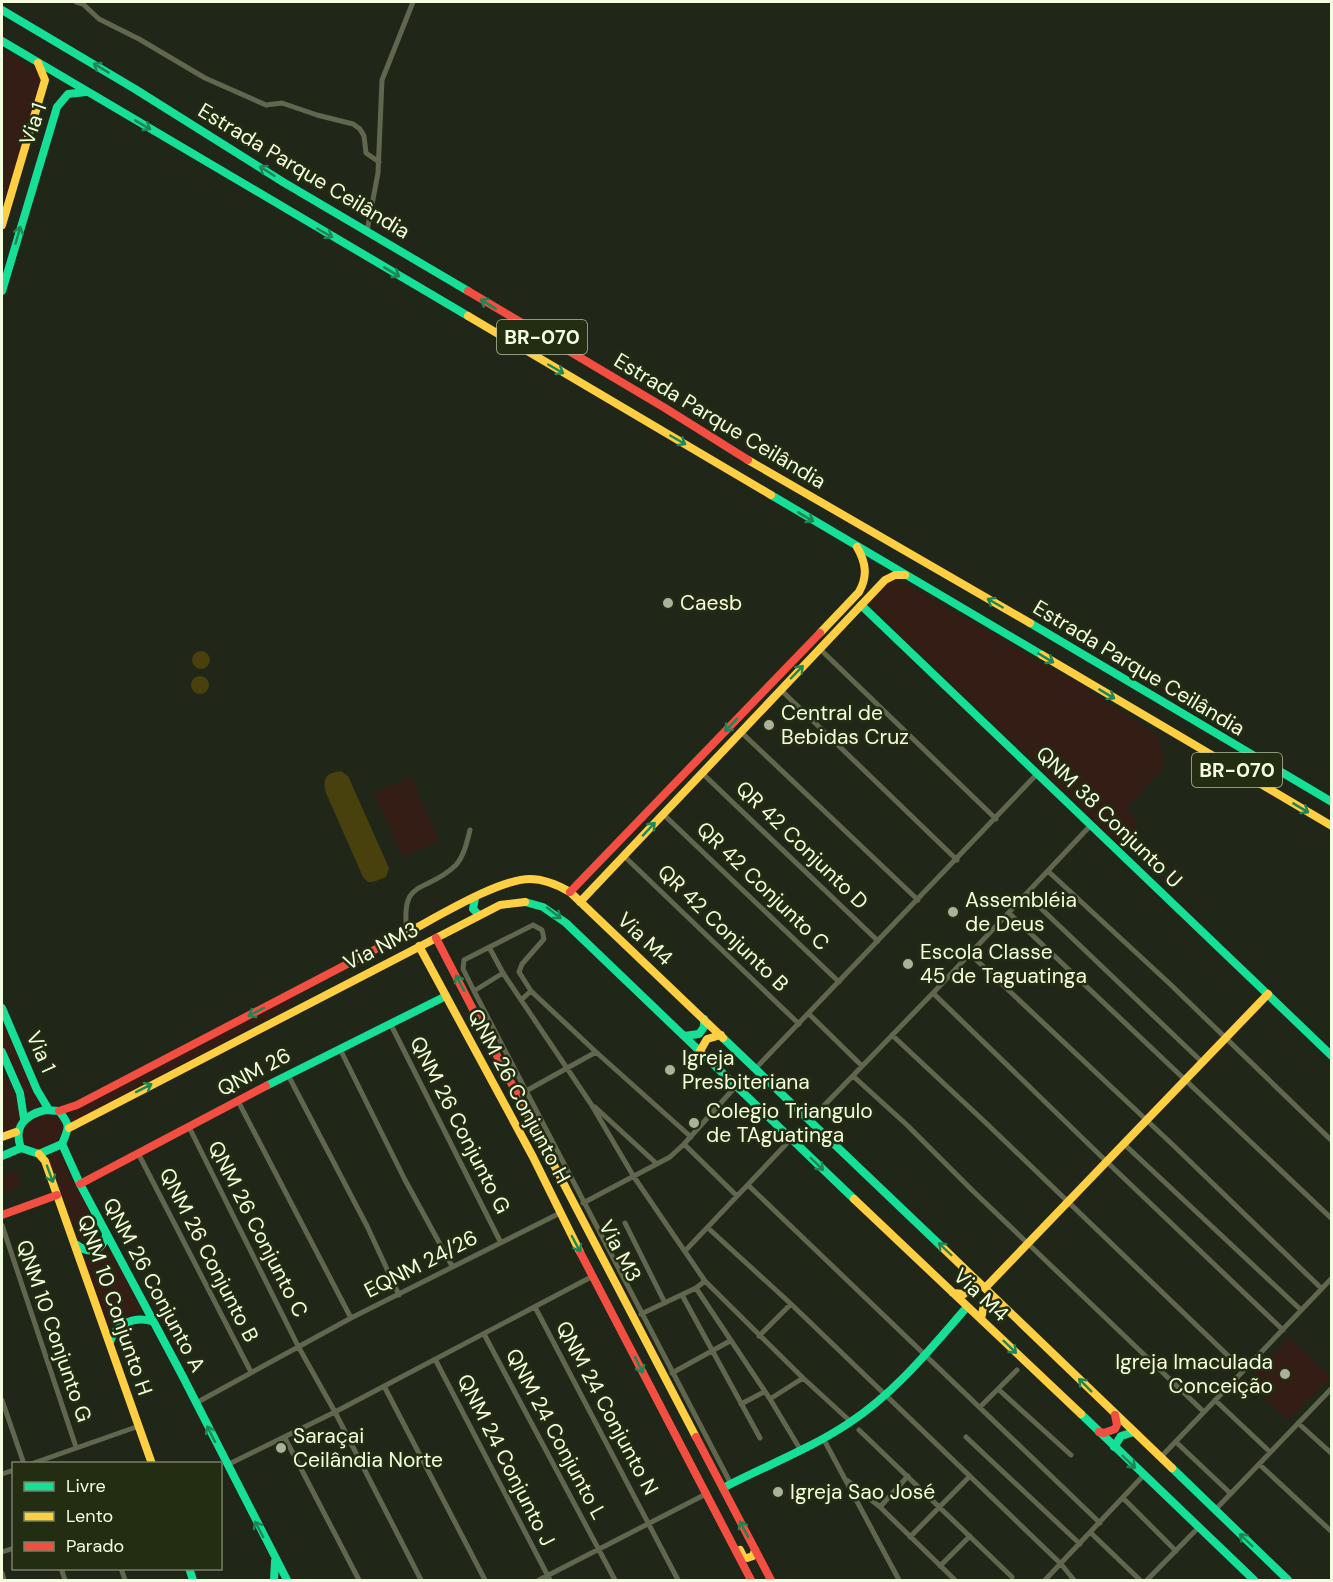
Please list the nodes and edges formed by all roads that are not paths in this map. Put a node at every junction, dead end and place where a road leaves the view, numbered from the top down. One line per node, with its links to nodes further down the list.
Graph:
1 (76, 2): 7 (street)
2 (412, 2): 7 (street)
3 (2, 10): 9 (main road, Estrada Parque Ceilândia / BR-070, one-way to 3)
4 (2, 41): 5 (main road, Estrada Parque Ceilândia / BR-070)
5 (38, 63): 6 (main road, Estrada Parque Ceilândia / BR-070); 8 (main road, Via 1)
6 (86, 92): 10 (main road, Estrada Parque Ceilândia / BR-070, one-way to 10); 11 (main road, Via 1, one-way to 6)
7 (379, 162): 9 (street)
8 (2, 225)
9 (367, 231): 10 (main road); 12 (main road, Estrada Parque Ceilândia / BR-070, one-way to 9)
10 (350, 247): 13 (main road, Estrada Parque Ceilândia / BR-070, one-way to 13)
11 (2, 291)
12 (718, 442): 13 (main road); 21 (main road, Estrada Parque Ceilândia / BR-070, one-way to 12)
13 (708, 458): 14 (main road, Estrada Parque Ceilândia / BR-070, one-way to 14)
14 (857, 547): 15 (main road, Estrada Parque Ceilândia / BR-070); 16 (main road)
15 (905, 575): 17 (main road); 22 (main road, Estrada Parque Ceilândia / BR-070, one-way to 22)
16 (859, 592): 17 (main road); 34 (main road, one-way to 34)
17 (867, 598): 18 (main road)
18 (861, 606): 19 (main road); 25 (main road, QNM 38 Conjunto U)
19 (820, 649): 20 (main road, one-way to 19); 28 (street)
20 (781, 690): 23 (main road); 33 (street)
21 (1155, 698): 22 (main road); 26 (main road, Estrada Parque Ceilândia / BR-070)
22 (1142, 714): 30 (main road, Estrada Parque Ceilândia / BR-070, one-way to 30)
23 (741, 732): 24 (main road); 40 (street)
24 (702, 773): 27 (main road); 48 (street, QR 42 Conjunto D)
25 (1037, 774): 28 (street); 29 (main road, QNM 38 Conjunto U)
26 (1332, 802)
27 (663, 814): 32 (main road, one-way to 27); 55 (street, QR 42 Conjunto C)
28 (996, 819): 33 (street)
29 (1090, 826): 35 (street); 61 (main road, QNM 38 Conjunto U)
30 (1332, 826)
31 (470, 830): 46 (street)
32 (624, 856): 36 (main road); 70 (street, QR 42 Conjunto B)
33 (957, 860): 40 (street)
34 (595, 865): 36 (main road); 37 (main road)
35 (1049, 872): 38 (street); 74 (street)
36 (605, 875): 41 (main road)
37 (570, 892): 39 (main road, Via NM3); 41 (main road, Via NM3)
38 (1027, 895): 43 (street); 80 (street)
39 (475, 898): 42 (main road, Via NM3); 44 (main road)
40 (918, 900): 48 (street)
41 (580, 902): 68 (main road, Via M4)
42 (449, 911): 45 (main road); 46 (main road, Via NM3)
43 (1009, 913): 51 (street); 88 (street)
44 (479, 915): 45 (main road, Via NM3); 73 (main road, Via NM3, one-way to 73)
45 (460, 926): 47 (main road, Via NM3)
46 (407, 933): 56 (main road, Via NM3)
47 (436, 938): 49 (main road, Via NM3); 52 (main road, Via M3)
48 (878, 941): 55 (street)
49 (419, 946): 54 (main road); 63 (main road, Via NM3)
50 (489, 947): 53 (street); 57 (street); 58 (street)
51 (970, 954): 59 (street); 97 (street)
52 (450, 965): 54 (main road); 109 (main road, Via M3, one-way to 52)
53 (503, 973): 57 (street); 64 (street)
54 (435, 975): 62 (main road)
55 (839, 982): 67 (street)
56 (310, 983): 60 (main road, Via NM3); 63 (main road)
57 (474, 991): 90 (street)
58 (531, 991): 64 (street); 78 (street)
59 (933, 993): 72 (street); 114 (street)
60 (290, 994): 66 (main road); 94 (main road, Via NM3, one-way to 94)
61 (1268, 994): 74 (main road); 79 (main road, QNM 38 Conjunto U)
62 (446, 996): 69 (main road, QNM 26); 113 (main road, QNM 26 Conjunto H)
63 (317, 999): 66 (main road, Via NM3)
64 (521, 1000): 82 (street)
65 (2, 1008): 93 (main road, Via 1)
66 (297, 1010): 99 (main road, Via NM3, one-way to 66)
67 (809, 1014): 70 (street); 81 (street)
68 (704, 1019): 71 (main road, Via M4); 73 (main road)
69 (390, 1023): 75 (main road, QNM 26); 130 (street, QNM 26 Conjunto G)
70 (799, 1024): 83 (street)
71 (721, 1035): 76 (main road); 83 (main road, Via M4)
72 (892, 1035): 81 (street); 121 (street)
73 (684, 1036): 76 (main road, Via M4)
74 (1225, 1039): 80 (main road); 104 (street)
75 (340, 1049): 85 (main road, QNM 26); 134 (street)
76 (700, 1051): 89 (main road, Via M4)
77 (2, 1052): 84 (main road, Via 1)
78 (596, 1052): 82 (street); 102 (street)
79 (1332, 1056)
80 (1202, 1062): 88 (main road)
81 (862, 1066): 87 (street)
82 (565, 1068): 90 (street); 92 (street)
83 (755, 1069): 96 (main road, Via M4)
84 (10, 1072): 86 (main road); 95 (main road, Via 1)
85 (288, 1075): 91 (main road, QNM 26); 144 (street)
86 (2, 1076)
87 (853, 1076): 96 (street); 132 (street)
88 (1186, 1079): 97 (main road); 125 (street)
89 (736, 1086): 102 (street); 103 (main road, Via M4)
90 (526, 1091): 122 (street)
91 (238, 1101): 98 (main road, QNM 26); 153 (street)
92 (591, 1104): 115 (street); 116 (street)
93 (49, 1110): 94 (main road); 95 (main road)
94 (58, 1111): 99 (main road)
95 (24, 1119): 100 (main road)
96 (810, 1120): 135 (main road, Via M4, one-way to 96)
97 (1147, 1120): 107 (main road); 141 (street)
98 (189, 1127): 110 (main road, QNM 26); 162 (street, QNM 26 Conjunto C)
99 (69, 1128): 105 (main road)
100 (16, 1132): 101 (main road); 108 (main road)
101 (2, 1137)
102 (691, 1137): 106 (street)
103 (791, 1139): 118 (street); 143 (main road, Via M4, one-way to 143)
104 (1332, 1141)
105 (62, 1144): 111 (main road); 117 (main road, QNM 26 Conjunto A)
106 (684, 1144): 115 (street); 120 (street)
107 (1124, 1144): 114 (main road); 151 (street)
108 (21, 1148): 111 (main road); 112 (main road)
109 (546, 1150): 113 (main road); 122 (main road, Via M3)
110 (138, 1153): 117 (main road, QNM 26); 168 (street, QNM 26 Conjunto B)
111 (39, 1154): 119 (main road, QNM 10 Conjunto H, one-way to 119)
112 (2, 1156)
113 (533, 1157): 123 (main road, QNM 26 Conjunto H)
114 (1107, 1162): 121 (main road); 157 (street)
115 (657, 1164): 116 (street)
116 (634, 1177): 122 (street); 133 (street)
117 (80, 1184): 129 (main road, QNM 26 Conjunto A)
118 (748, 1185): 120 (street); 164 (street)
119 (57, 1195): 124 (main road); 131 (main road, QNM 10 Conjunto H)
120 (737, 1196): 128 (street)
121 (1068, 1202): 132 (main road); 167 (street)
122 (580, 1205): 152 (street); 156 (main road, Via M3)
123 (560, 1213): 130 (street, EQNM 24/26); 136 (main road, Via M3, one-way to 136)
124 (2, 1215)
125 (1332, 1219)
126 (625, 1223): 147 (street)
127 (2, 1225): 197 (street, QNM 10 Conjunto G)
128 (708, 1228): 133 (street); 148 (street)
129 (106, 1233): 131 (main road); 155 (main road, QNM 26 Conjunto A)
130 (500, 1241): 134 (street, EQNM 24/26)
131 (75, 1242): 161 (main road, QNM 10 Conjunto H)
132 (1029, 1243): 140 (main road); 183 (street)
133 (685, 1251): 138 (street)
134 (452, 1266): 144 (street, EQNM 24/26)
135 (970, 1274): 140 (main road, Via M4); 143 (main road)
136 (593, 1276): 142 (main road, Via M3); 149 (street)
137 (1332, 1278): 141 (street)
138 (705, 1281): 139 (street); 159 (street)
139 (696, 1288): 145 (street); 160 (street)
140 (985, 1288): 146 (main road, Via M4)
141 (1321, 1288): 151 (street)
142 (600, 1289): 156 (main road); 190 (main road, one-way to 190)
143 (952, 1292): 150 (main road, Via M4)
144 (399, 1295): 153 (street, EQNM 24/26)
145 (682, 1295): 147 (street); 163 (street)
146 (998, 1301): 154 (main road); 184 (main road, Via M4, one-way to 146)
147 (665, 1303): 152 (street)
148 (791, 1304): 159 (street); 175 (street)
149 (535, 1307): 158 (street); 223 (street, QNM 24 Conjunto N)
150 (967, 1307): 154 (main road, Via M4); 164 (main road)
151 (1301, 1310): 157 (street)
152 (641, 1314): 169 (street)
153 (351, 1318): 162 (street, EQNM 24/26)
154 (981, 1319): 189 (main road, Via M4, one-way to 189)
155 (151, 1321): 161 (main road); 179 (main road, QNM 26 Conjunto A)
156 (640, 1328): 209 (main road, Via M3)
157 (1283, 1330): 167 (street)
158 (484, 1334): 165 (street); 230 (street, QNM 24 Conjunto L)
159 (759, 1336): 170 (street)
160 (729, 1341): 163 (street); 174 (street)
161 (110, 1342): 187 (main road, QNM 10 Conjunto H)
162 (298, 1346): 168 (street, EQNM 24/26); 182 (street)
163 (711, 1352): 169 (street); 180 (street)
164 (925, 1354): 175 (main road); 181 (street)
165 (435, 1359): 171 (street); 238 (street, QNM 24 Conjunto J)
166 (1017, 1370): 173 (street)
167 (1243, 1370): 178 (street)
168 (251, 1372): 179 (street, EQNM 24/26)
169 (672, 1373): 214 (street)
170 (803, 1378): 176 (street); 185 (street)
171 (384, 1386): 182 (street); 244 (street)
172 (1332, 1388): 186 (street)
173 (998, 1389): 181 (street); 202 (street)
174 (764, 1392): 176 (street); 180 (street)
175 (885, 1394): 185 (main road); 211 (street)
176 (770, 1399): 199 (street)
177 (2, 1400): 204 (street)
178 (1215, 1400): 183 (street); 200 (street)
179 (196, 1403): 208 (main road, QNM 26 Conjunto A, one-way to 179)
180 (741, 1404): 194 (street)
181 (980, 1407): 222 (street)
182 (335, 1412): 193 (street); 243 (street)
183 (1204, 1412): 196 (street)
184 (1115, 1415): 189 (main road); 191 (main road, Via M4)
185 (851, 1422): 195 (main road)
186 (1298, 1423): 200 (street); 201 (street)
187 (139, 1426): 197 (street); 206 (main road, QNM 10 Conjunto H)
188 (859, 1430): 210 (street)
189 (1098, 1431): 198 (main road, Via M4)
190 (674, 1432): 209 (main road); 216 (main road)
191 (1134, 1432): 198 (main road); 203 (main road, Via M4)
192 (966, 1437): 229 (street)
193 (285, 1438): 208 (street); 242 (street)
194 (760, 1438)
195 (822, 1438): 199 (main road); 213 (street)
196 (1176, 1442): 203 (street); 215 (street)
197 (76, 1447): 205 (street)
198 (1114, 1447): 212 (main road, Via M4, one-way to 212)
199 (800, 1449): 214 (main road)
200 (1270, 1452): 207 (street)
201 (1332, 1454)
202 (1071, 1455)
203 (1161, 1458): 220 (main road, Via M4)
204 (23, 1462)
205 (36, 1462)
206 (151, 1462)
207 (1260, 1464): 215 (street); 225 (street)
208 (227, 1465): 233 (main road, QNM 26 Conjunto A, one-way to 208)
209 (715, 1473): 214 (main road, Via M3)
210 (908, 1476): 218 (street); 219 (street)
211 (970, 1476): 219 (street); 234 (street)
212 (1143, 1476): 217 (street); 224 (main road, Via M4)
213 (844, 1478): 218 (street); 250 (street)
214 (727, 1486): 231 (main road, Via M3, one-way to 214)
215 (1230, 1493): 220 (street)
216 (706, 1494): 221 (main road); 223 (street)
217 (1123, 1498): 222 (street); 232 (street)
218 (880, 1507): 228 (street)
219 (940, 1507): 227 (street); 228 (street)
220 (1215, 1510): 257 (main road, Via M4, one-way to 220)
221 (716, 1514): 231 (main road); 248 (main road)
222 (1100, 1523): 226 (street)
223 (650, 1524): 230 (street); 247 (street, QNM 24 Conjunto N)
224 (1198, 1528): 232 (street); 256 (main road, Via M4)
225 (1332, 1532)
226 (1091, 1533): 229 (street); 254 (street)
227 (970, 1536): 235 (street); 237 (street)
228 (910, 1537): 235 (street)
229 (1080, 1544): 234 (street)
230 (599, 1549): 238 (street); 246 (street, QNM 24 Conjunto L)
231 (755, 1550): 249 (main road, Via M3)
232 (1176, 1551): 255 (street)
233 (275, 1559): 240 (main road); 241 (main road, QNM 26 Conjunto A)
234 (1061, 1564): 252 (street); 253 (street)
235 (940, 1566): 251 (street)
236 (2, 1573): 239 (street)
237 (1012, 1577)
238 (549, 1578): 245 (street)
239 (4, 1581)
240 (274, 1581)
241 (286, 1581)
242 (359, 1581)
243 (421, 1581)
244 (485, 1581)
245 (539, 1581)
246 (615, 1581)
247 (678, 1581)
248 (751, 1581)
249 (771, 1581)
250 (899, 1581)
251 (955, 1581)
252 (1045, 1581)
253 (1074, 1581)
254 (1140, 1581)
255 (1147, 1581)
256 (1254, 1581)
257 (1288, 1581)

